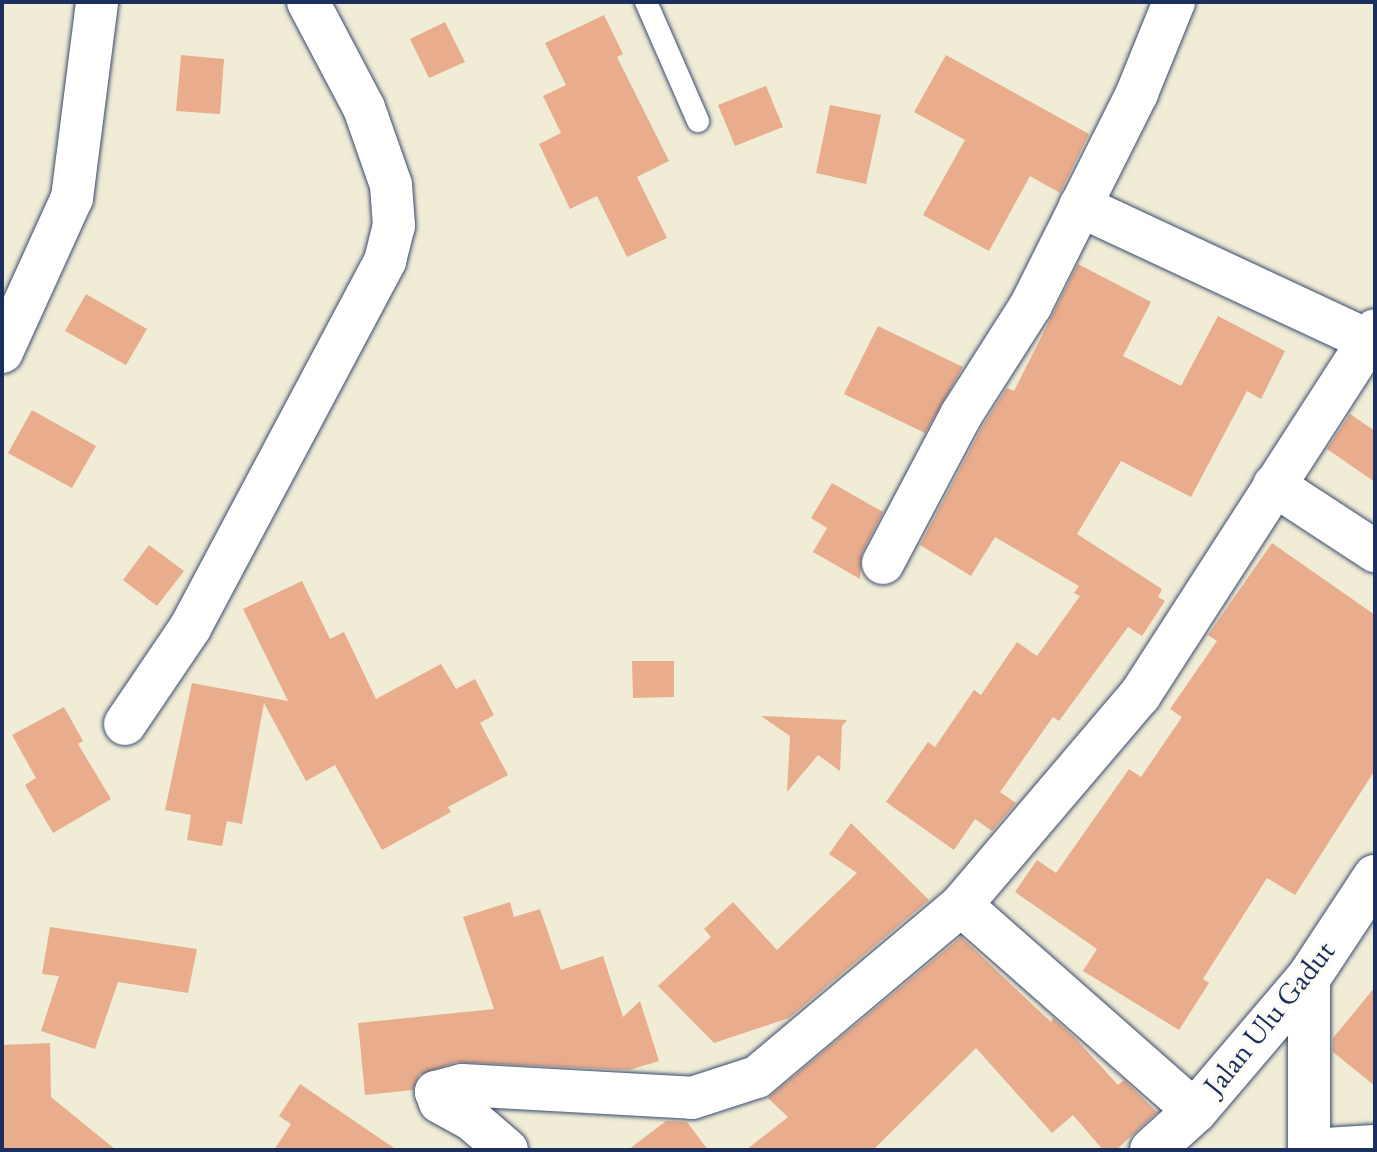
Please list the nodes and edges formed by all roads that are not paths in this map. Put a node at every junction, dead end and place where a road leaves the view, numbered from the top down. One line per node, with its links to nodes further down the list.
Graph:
1 (97, 2): 8 (street)
2 (308, 2): 12 (street)
3 (646, 2): 5 (lane)
4 (1174, 2): 6 (street)
5 (698, 121)
6 (1080, 206): 7 (street); 11 (street)
7 (1372, 335): 9 (street)
8 (2, 352)
9 (1274, 485): 10 (street); 14 (street)
10 (1375, 551)
11 (883, 563)
12 (125, 724)
13 (1375, 877): 15 (street, Jalan Ulu Gadut)
14 (961, 905): 16 (street); 18 (street)
15 (1309, 977): 16 (street, Jalan Ulu Gadut); 20 (street)
16 (1195, 1111): 19 (street, Jalan Ulu Gadut)
17 (1375, 1146): 20 (street)
18 (507, 1150)
19 (1152, 1150)
20 (1309, 1150)

